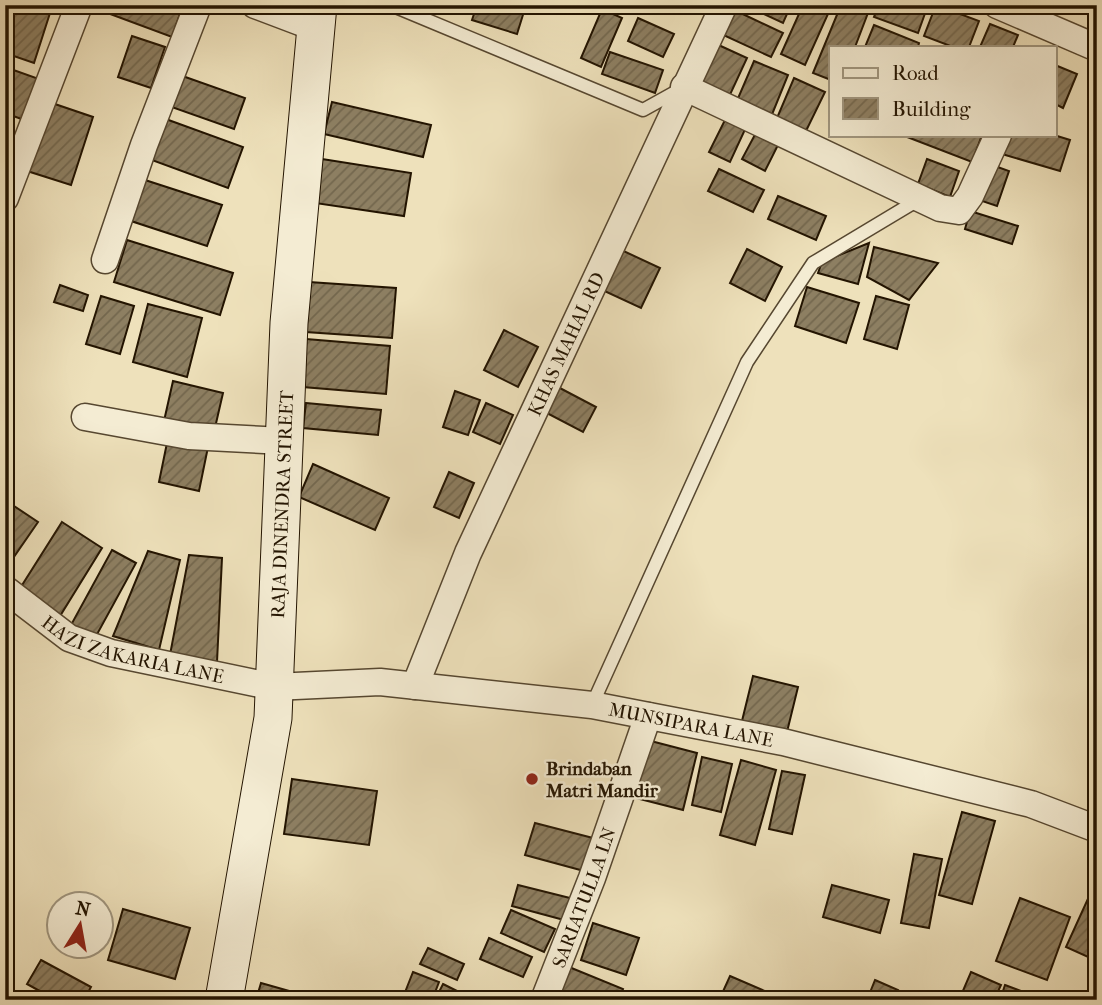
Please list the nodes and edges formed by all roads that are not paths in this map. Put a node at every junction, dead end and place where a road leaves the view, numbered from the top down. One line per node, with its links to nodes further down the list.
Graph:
1 (79, 5): 12 (street)
2 (198, 5): 14 (street)
3 (255, 5): 7 (street)
4 (391, 5): 10 (lane)
5 (724, 5): 10 (street, KHAS MAHAL RD)
6 (997, 5): 8 (street)
7 (317, 16): 16 (main road, RAJA DINENDRA STREET)
8 (1042, 36): 9 (street)
9 (1097, 48)
10 (684, 87): 13 (street); 18 (street, KHAS MAHAL RD)
11 (998, 136): 13 (street)
12 (5, 198)
13 (919, 200): 20 (lane)
14 (105, 260)
15 (85, 417): 16 (street)
16 (284, 441): 19 (main road, RAJA DINENDRA STREET)
17 (5, 589): 19 (street, HAZI ZAKARIA LANE)
18 (415, 685): 19 (street, MUNSIPARA LANE); 20 (street, MUNSIPARA LANE)
19 (274, 687): 23 (main road, RAJA DINENDRA STREET)
20 (592, 705): 21 (street, MUNSIPARA LANE)
21 (648, 716): 22 (street, MUNSIPARA LANE); 24 (street, SARIATULLA LN)
22 (1097, 829)
23 (224, 1000)
24 (544, 1000)

